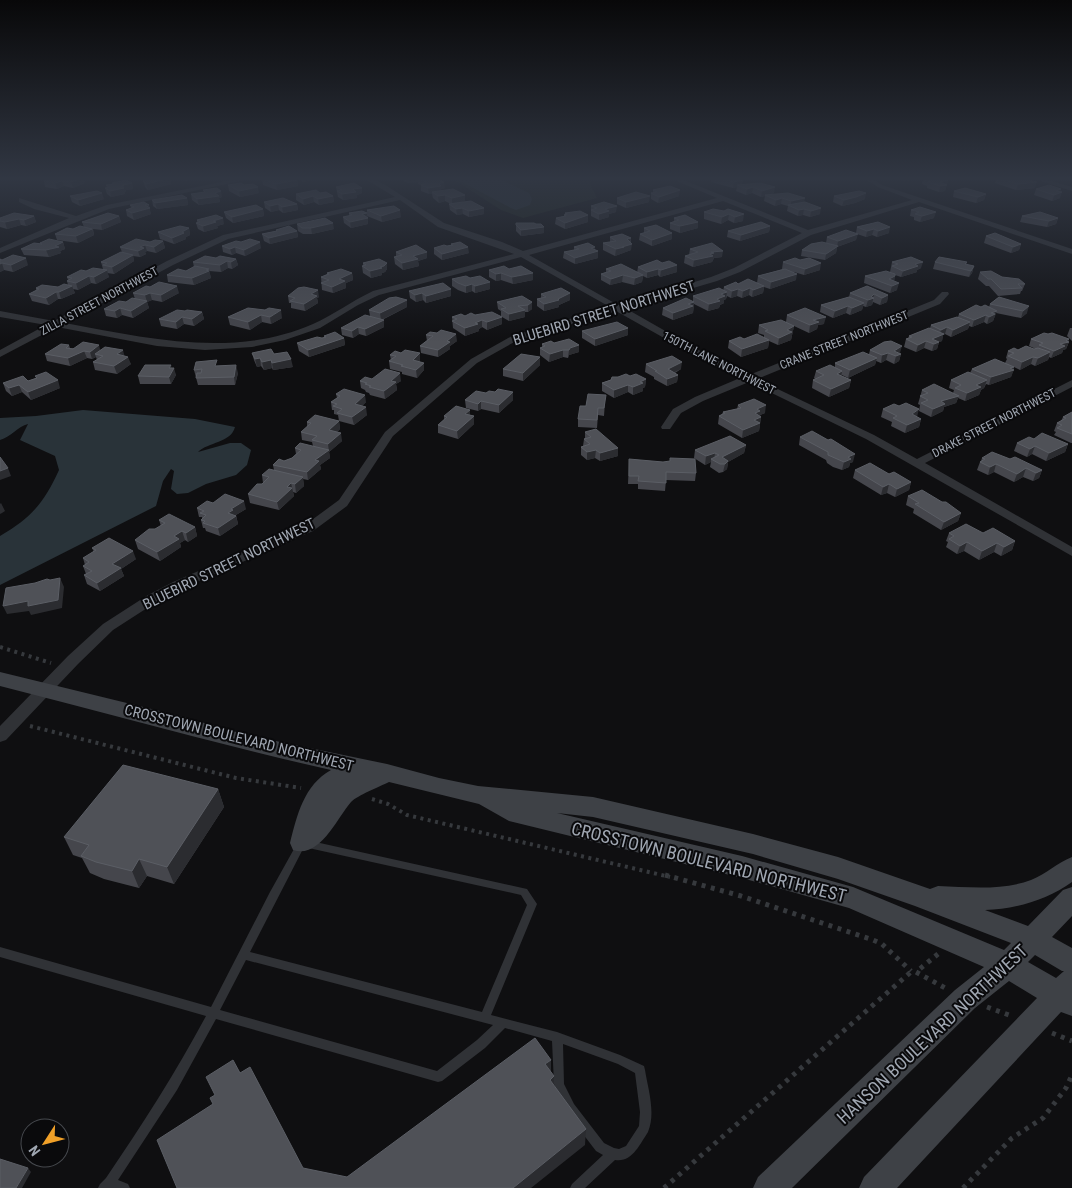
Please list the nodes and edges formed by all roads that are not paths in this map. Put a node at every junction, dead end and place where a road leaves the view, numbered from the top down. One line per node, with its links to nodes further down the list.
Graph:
1 (43, 232): 7 (street)
2 (242, 232): 13 (street, ZILLA STREET NORTHWEST)
3 (464, 232): 9 (street, 150TH LANE NORTHWEST)
4 (601, 232): 9 (street)
5 (1014, 232): 8 (street)
6 (808, 233): 11 (street, BLUEBIRD STREET NORTHWEST)
7 (0, 251)
8 (1072, 252)
9 (522, 254): 11 (street, 150TH LANE NORTHWEST); 13 (street)
10 (945, 294): 15 (street, CRANE STREET NORTHWEST)
11 (618, 308): 15 (street, 150TH LANE NORTHWEST); 21 (street, BLUEBIRD STREET NORTHWEST)
12 (0, 314): 13 (street)
13 (55, 324): 14 (street, ZILLA STREET NORTHWEST)
14 (0, 354)
15 (748, 379): 17 (street, CRANE STREET NORTHWEST); 18 (street, 150TH LANE NORTHWEST)
16 (1072, 383): 18 (street, DRAKE STREET NORTHWEST)
17 (666, 427)
18 (917, 463): 19 (street, 150TH LANE NORTHWEST)
19 (1072, 552)
20 (0, 679): 21 (street, CROSSTOWN BOULEVARD NORTHWEST)
21 (44, 690): 22 (street, BLUEBIRD STREET NORTHWEST); 23 (street, CROSSTOWN BOULEVARD NORTHWEST)
22 (0, 736)
23 (356, 768): 24 (street, CROSSTOWN BOULEVARD NORTHWEST); 26 (street)
24 (387, 774): 25 (street, CROSSTOWN BOULEVARD NORTHWEST); 26 (street)
25 (478, 795): 28 (street, CROSSTOWN BOULEVARD NORTHWEST); 34 (street, CROSSTOWN BOULEVARD NORTHWEST)
26 (302, 843): 32 (lane); 37 (lane)
27 (1072, 868): 28 (main road)
28 (922, 897): 30 (street, CROSSTOWN BOULEVARD NORTHWEST)
29 (1072, 898): 30 (street, HANSON BOULEVARD NORTHWEST)
30 (1033, 940): 33 (street, CROSSTOWN BOULEVARD NORTHWEST); 34 (main road, HANSON BOULEVARD NORTHWEST)
31 (0, 952): 36 (lane)
32 (243, 955): 36 (lane); 37 (lane)
33 (1072, 962)
34 (1008, 965): 35 (street, CROSSTOWN BOULEVARD NORTHWEST); 44 (street, HANSON BOULEVARD NORTHWEST)
35 (1068, 993): 45 (street)
36 (214, 1012): 38 (lane); 41 (lane)
37 (485, 1018): 38 (lane)
38 (503, 1023): 39 (lane)
39 (557, 1037): 40 (lane); 40 (lane)
40 (613, 1154): 43 (lane)
41 (107, 1185): 42 (lane)
42 (124, 1188)
43 (576, 1188)
44 (769, 1188)
45 (875, 1188)

